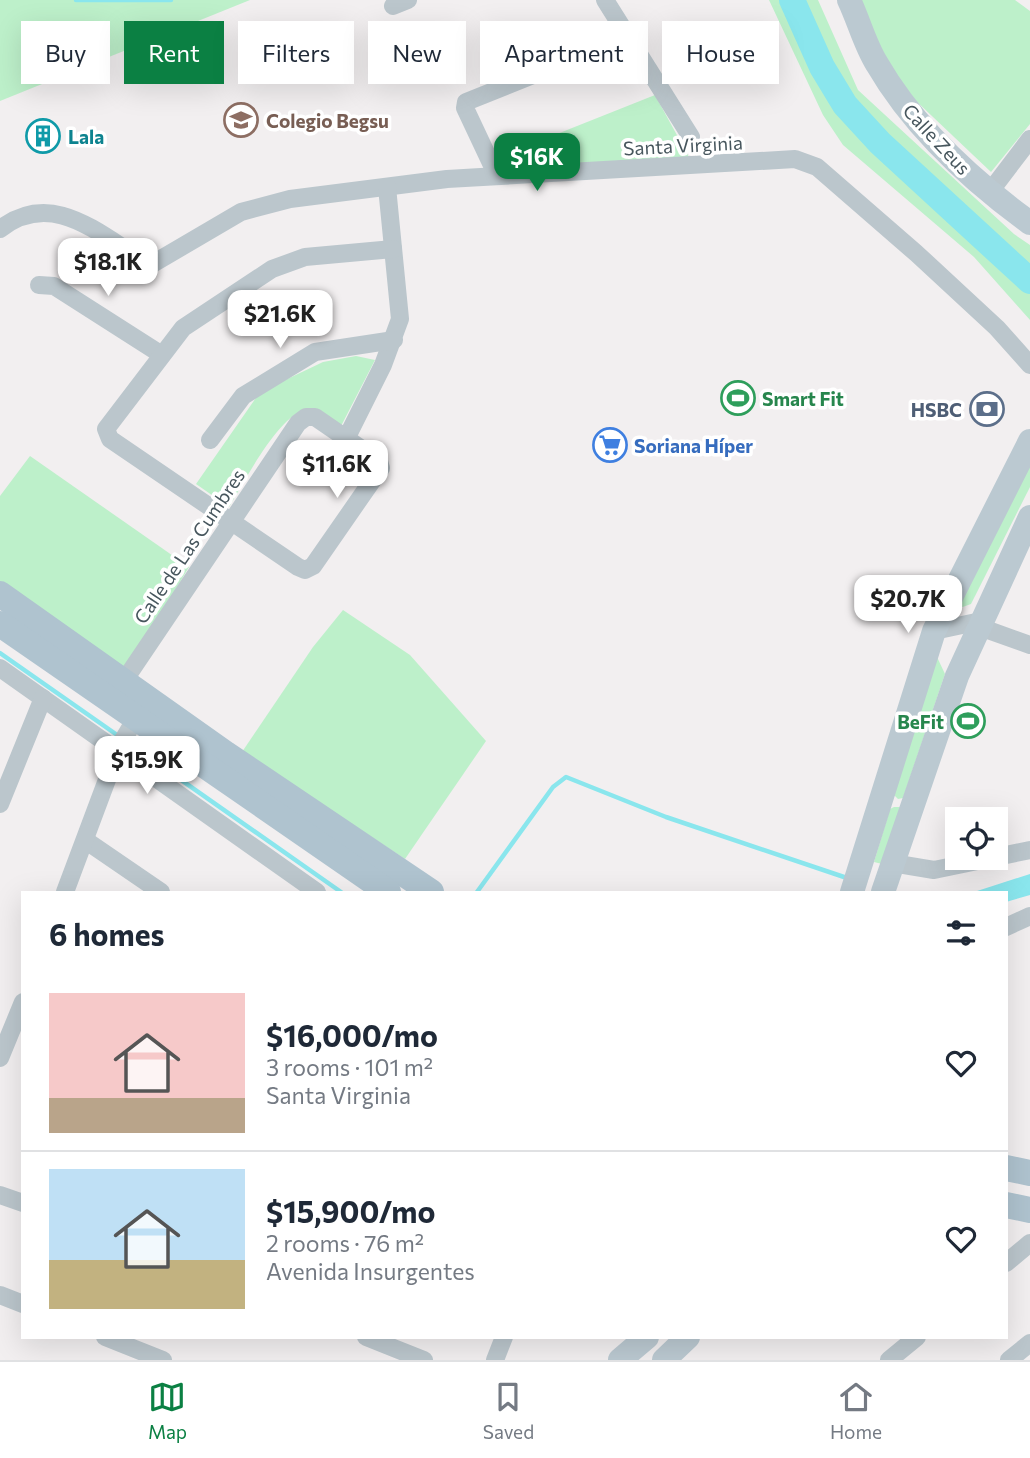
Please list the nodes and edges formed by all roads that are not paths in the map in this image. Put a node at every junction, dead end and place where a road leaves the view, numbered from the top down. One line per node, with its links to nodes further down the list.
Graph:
1 (605, 0): 3 (street)
2 (849, 0): 10 (main road, Calle Zeus)
3 (618, 21)
4 (648, 68): 6 (street)
5 (511, 84): 8 (street)
6 (691, 136)
7 (1030, 139): 10 (street)
8 (497, 176): 9 (street, Santa Virginia); 17 (street, Santa Virginia)
9 (387, 187): 12 (street, Santa Virginia); 13 (street)
10 (989, 193): 11 (main road, Calle Zeus)
11 (1030, 223)
12 (0, 229)
13 (393, 249): 15 (street); 16 (street)
14 (38, 285): 16 (street)
15 (394, 340): 18 (street); 19 (street)
16 (162, 355): 22 (street)
17 (1030, 365)
18 (346, 439): 22 (street, Calle de Las Cumbres); 22 (street)
19 (210, 440)
20 (1030, 441): 26 (main road)
21 (1030, 517): 24 (main road)
22 (232, 520): 29 (street, Calle de Las Cumbres)
23 (0, 594): 29 (main road)
24 (981, 621): 26 (street); 27 (street); 34 (main road)
25 (0, 624): 31 (main road)
26 (933, 632): 32 (main road)
27 (1030, 645)
28 (0, 668): 30 (street)
29 (124, 681): 42 (main road)
30 (43, 698): 31 (street); 33 (street)
31 (125, 736): 35 (street); 40 (street); 41 (main road)
32 (879, 798): 34 (main road); 43 (main road)
33 (0, 804)
34 (910, 807): 37 (main road)
35 (85, 840): 38 (street); 39 (street)
36 (1030, 850): 37 (street)
37 (889, 875)
38 (65, 891)
39 (160, 891)
40 (316, 891)
41 (386, 891)
42 (430, 891)
43 (853, 891)
44 (1030, 916): 45 (street)
45 (1008, 929)
46 (21, 1007): 47 (street)
47 (0, 1059)
48 (1008, 1168): 49 (main road)
49 (1030, 1172)
50 (0, 1195): 51 (street)
51 (21, 1202)
52 (1008, 1205): 53 (main road)
53 (1030, 1210)
54 (1030, 1243): 55 (street)
55 (1008, 1261)
56 (0, 1296): 57 (street)
57 (21, 1303)
58 (110, 1339): 65 (street)
59 (371, 1339): 66 (street)
60 (504, 1339): 67 (street)
61 (645, 1339): 68 (main road)
62 (686, 1339): 69 (main road)
63 (915, 1339): 70 (street)
64 (1030, 1343): 71 (street)
65 (163, 1360)
66 (424, 1360)
67 (495, 1360)
68 (620, 1360)
69 (664, 1360)
70 (889, 1360)
71 (1009, 1360)

